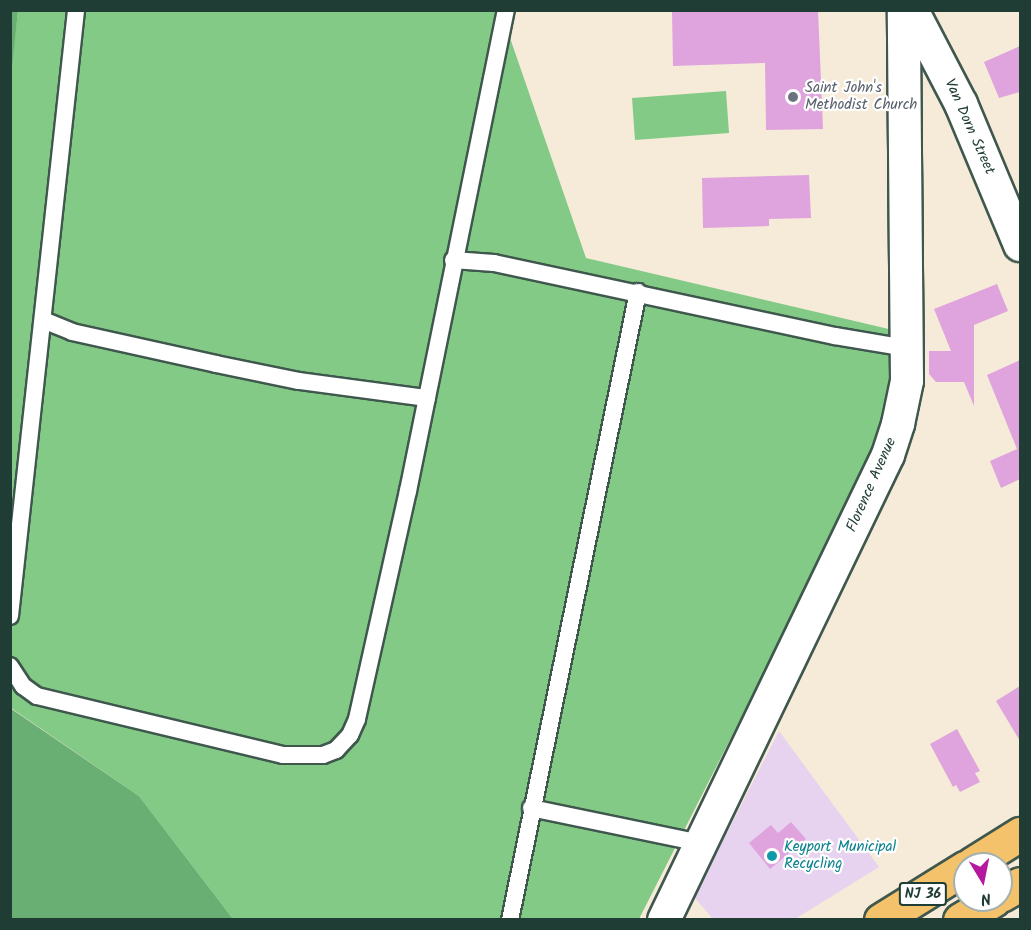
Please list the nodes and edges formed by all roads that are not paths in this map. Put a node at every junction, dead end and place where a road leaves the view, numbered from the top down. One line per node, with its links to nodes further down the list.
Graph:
1 (76, 10): 8 (lane)
2 (506, 10): 6 (lane)
3 (904, 10): 9 (street, Florence Avenue)
4 (912, 10): 5 (street, Van Dorn Street)
5 (1020, 245)
6 (453, 260): 7 (lane); 10 (lane)
7 (638, 292): 9 (lane); 13 (lane)
8 (43, 320): 10 (lane); 11 (lane)
9 (907, 348): 15 (street, Florence Avenue)
10 (427, 398): 12 (lane)
11 (10, 616)
12 (10, 666)
13 (531, 808): 15 (lane); 19 (lane)
14 (1020, 834): 16 (highway)
15 (700, 843): 20 (street, Florence Avenue)
16 (991, 852)
17 (953, 875): 21 (highway, NJ 36)
18 (973, 912): 22 (highway, NJ 36)
19 (510, 920)
20 (664, 920)
21 (881, 920)
22 (960, 920)

